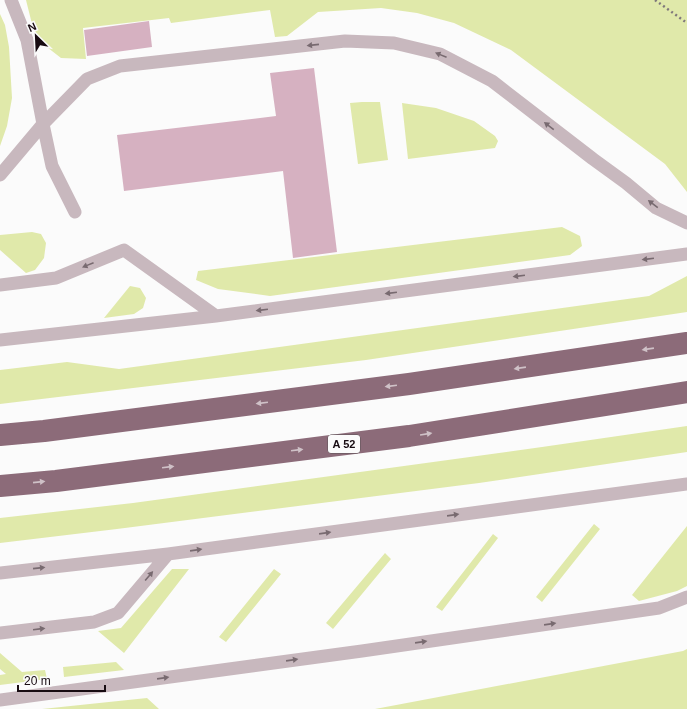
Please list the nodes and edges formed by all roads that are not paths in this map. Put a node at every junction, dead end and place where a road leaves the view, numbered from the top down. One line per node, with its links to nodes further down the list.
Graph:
1 (11, 0): 2 (lane)
2 (43, 124): 3 (lane); 4 (lane); 5 (lane, one-way to 2)
3 (0, 175)
4 (75, 212)
5 (687, 223)
6 (687, 254): 8 (lane, one-way to 8)
7 (0, 284): 8 (lane, one-way to 7)
8 (216, 316): 9 (lane)
9 (0, 340)
10 (687, 343): 12 (highway, one-way to 12)
11 (687, 392): 14 (highway, A 52, one-way to 11)
12 (0, 435)
13 (687, 484): 15 (lane, one-way to 13)
14 (0, 486)
15 (168, 554): 16 (lane, one-way to 15); 18 (lane, one-way to 15)
16 (0, 573)
17 (687, 597): 19 (lane, one-way to 17)
18 (0, 633)
19 (0, 700)

